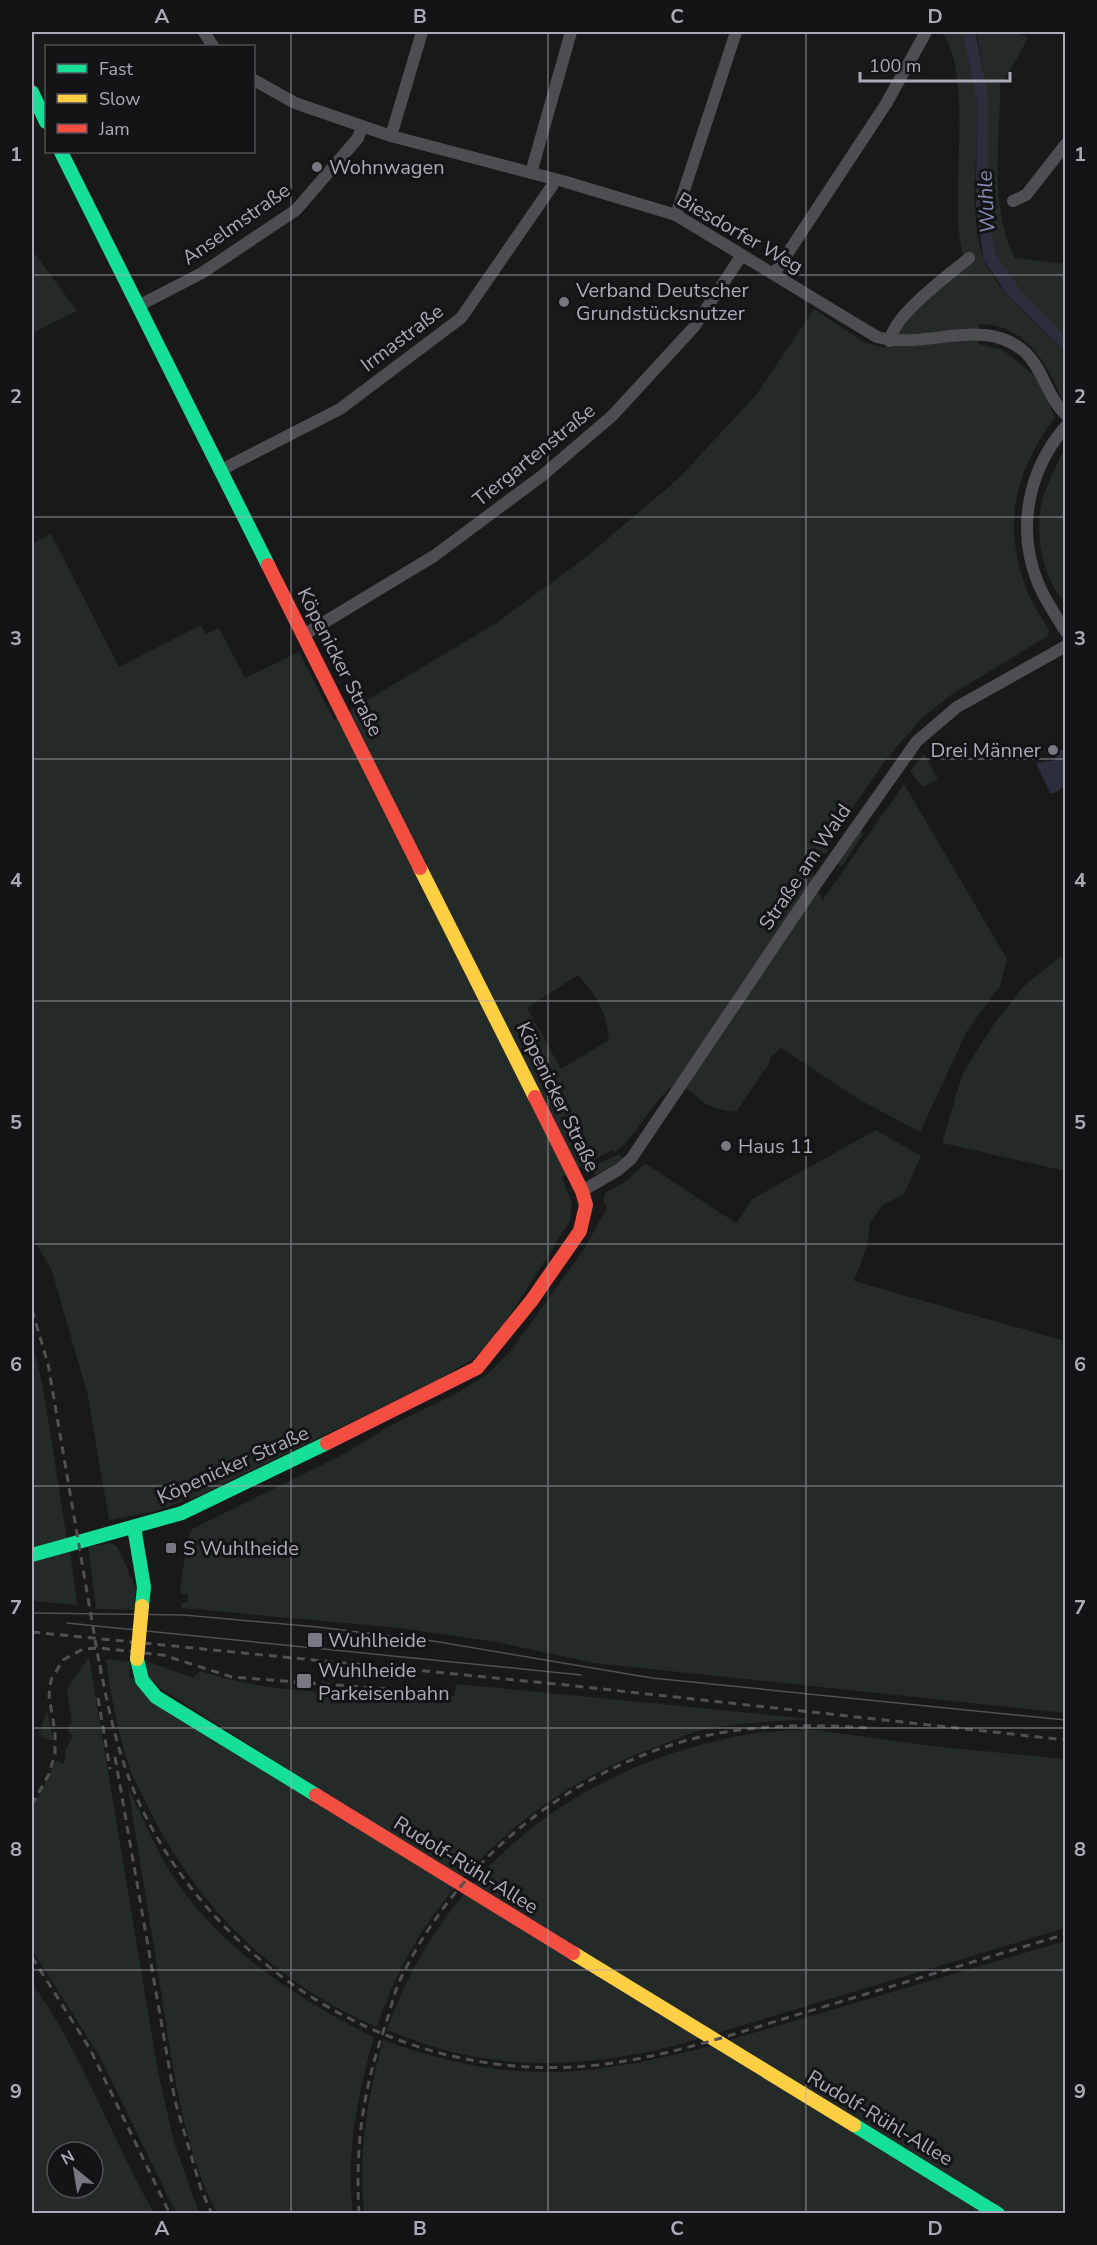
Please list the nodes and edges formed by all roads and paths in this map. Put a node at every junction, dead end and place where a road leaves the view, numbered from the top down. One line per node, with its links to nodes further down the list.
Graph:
1 (204, 32): 6 (street)
2 (422, 32): 11 (street)
3 (571, 32): 14 (street)
4 (736, 32): 17 (street)
5 (926, 32): 20 (street)
6 (212, 45)
7 (255, 81): 10 (street, Biesdorfer Weg)
8 (32, 92): 9 (main road)
9 (45, 120)
10 (362, 127): 11 (street, Biesdorfer Weg); 21 (street, Anselmstraße)
11 (391, 136): 14 (street, Biesdorfer Weg)
12 (1065, 144): 16 (street)
13 (62, 153): 21 (main road, Köpenicker Straße)
14 (531, 173): 15 (street, Biesdorfer Weg)
15 (554, 179): 17 (street, Biesdorfer Weg); 25 (street, Irmastraße)
16 (1013, 201)
17 (676, 215): 18 (street, Biesdorfer Weg)
18 (742, 255): 20 (street, Biesdorfer Weg); 27 (street, Tiergartenstraße)
19 (969, 258): 22 (street)
20 (774, 274): 22 (street, Biesdorfer Weg)
21 (138, 306): 25 (main road, Köpenicker Straße)
22 (890, 340): 23 (street, Biesdorfer Weg)
23 (1065, 415)
24 (1065, 426): 26 (street)
25 (221, 470): 27 (main road, Köpenicker Straße)
26 (1065, 632)
27 (305, 634): 30 (main road, Köpenicker Straße)
28 (1065, 646): 29 (street, Straße am Wald)
29 (627, 1163): 30 (street, Köpenicker Straße)
30 (582, 1191): 31 (main road, Köpenicker Straße)
31 (134, 1527): 32 (main road); 33 (main road, Rudolf-Rühl-Allee, bridge)
32 (32, 1555)
33 (998, 2214)

